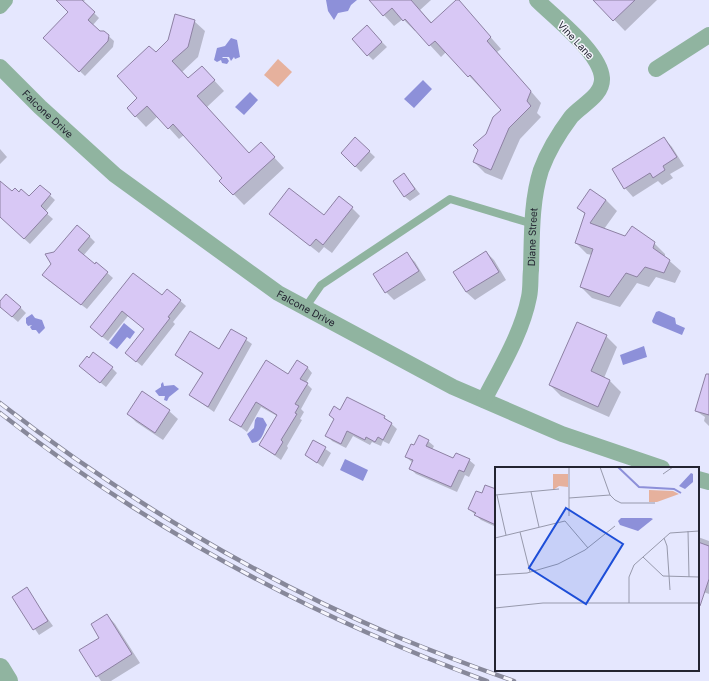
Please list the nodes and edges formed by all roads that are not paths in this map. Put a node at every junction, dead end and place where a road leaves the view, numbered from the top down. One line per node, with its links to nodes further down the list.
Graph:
1 (6, 0): 3 (street)
2 (537, 0): 7 (street, Vine Lane)
3 (0, 6)
4 (709, 35): 6 (street)
5 (0, 68): 9 (street, Falcone Drive)
6 (656, 69)
7 (602, 86): 8 (street, Diane Street)
8 (533, 224): 9 (lane); 10 (street, Diane Street)
9 (305, 308): 10 (street, Falcone Drive)
10 (484, 400): 11 (street, Falcone Drive)
11 (659, 467)
12 (699, 479): 13 (street)
13 (709, 482)

